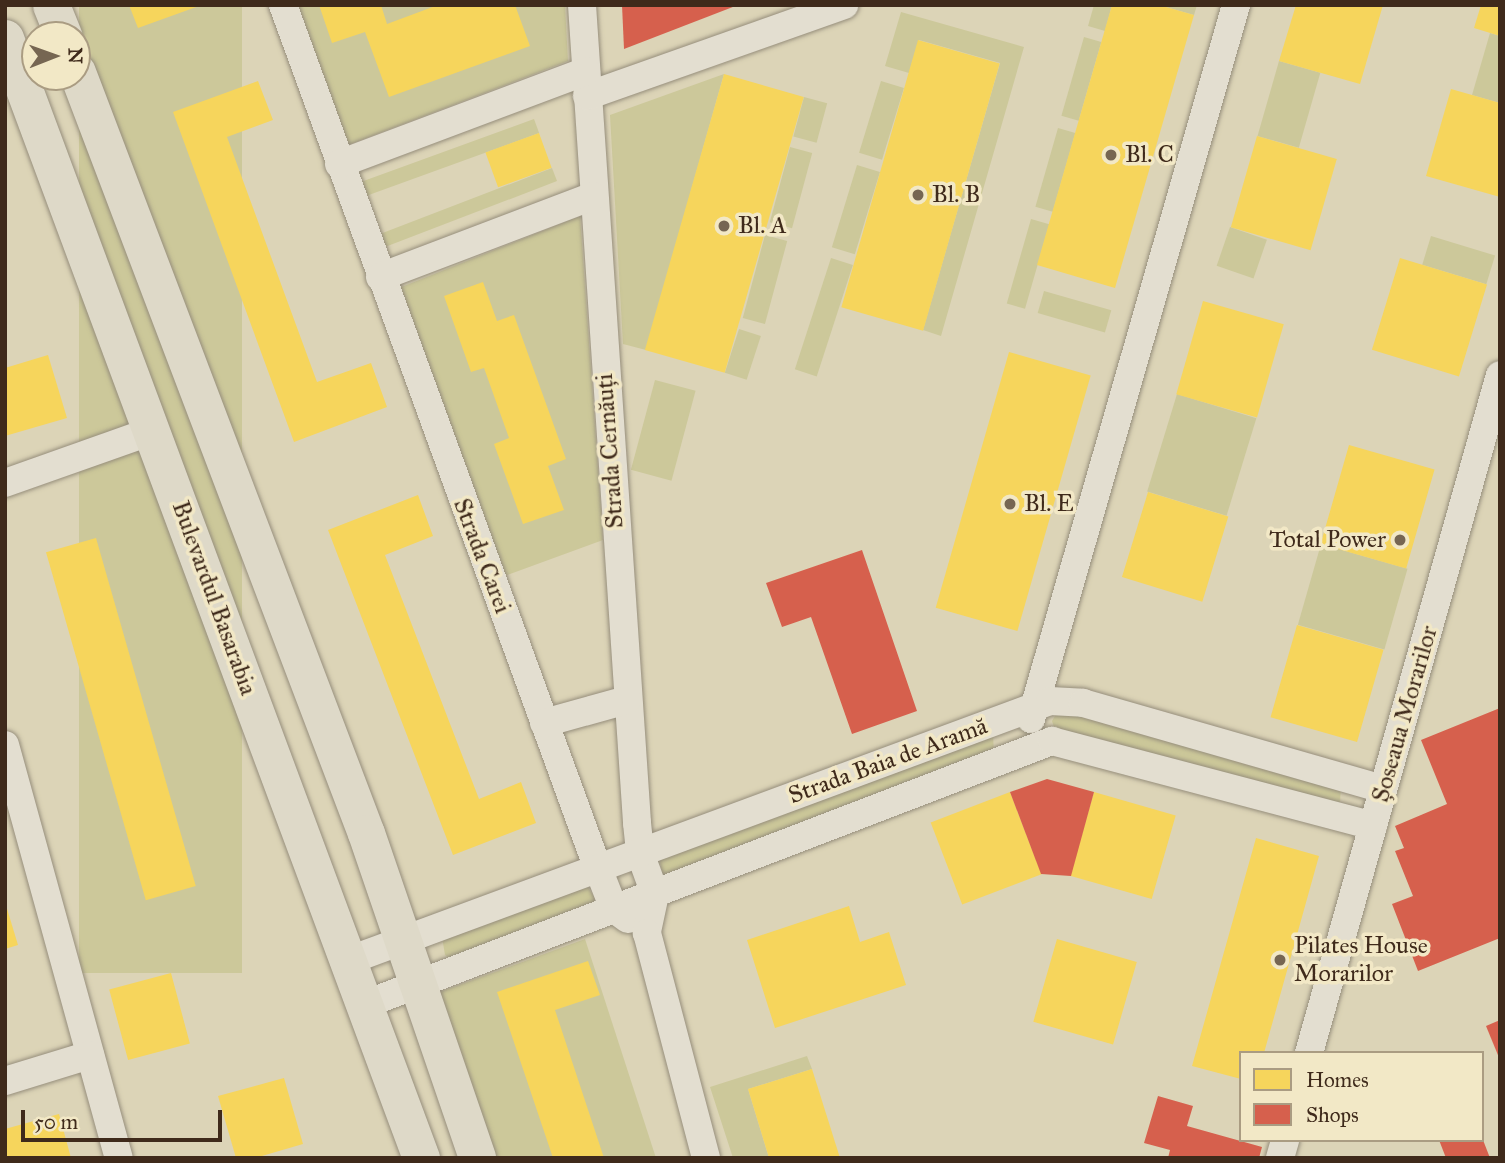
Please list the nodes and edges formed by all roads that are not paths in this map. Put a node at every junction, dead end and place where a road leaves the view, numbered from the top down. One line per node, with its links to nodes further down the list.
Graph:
1 (283, 5): 9 (street, Strada Carei)
2 (582, 5): 7 (street, Strada Cernăuți)
3 (844, 5): 7 (street)
4 (1236, 5): 16 (street)
5 (5, 38): 6 (main road, Bulevardul Basarabia)
6 (12, 74): 13 (main road, Bulevardul Basarabia)
7 (586, 84): 9 (street); 10 (street, Strada Cernăuți)
8 (84, 91): 27 (main road)
9 (339, 163): 11 (street, Strada Carei)
10 (593, 196): 11 (street); 15 (street, Strada Cernăuți)
11 (380, 277): 17 (street, Strada Carei)
12 (1500, 375): 20 (street, Șoseaua Morarilor)
13 (152, 431): 14 (street); 28 (main road, Bulevardul Basarabia)
14 (5, 483)
15 (627, 700): 17 (street); 22 (street, Strada Cernăuți)
16 (1034, 706): 19 (street); 20 (street, Strada Baia de Aramă); 22 (street, Strada Baia de Aramă)
17 (544, 723): 23 (street, Strada Carei)
18 (5, 745): 32 (street)
19 (1021, 752): 21 (street, Strada Baia de Aramă); 24 (street, Strada Baia de Aramă)
20 (1383, 789): 21 (street, Șoseaua Morarilor)
21 (1373, 826): 31 (street, Șoseaua Morarilor)
22 (640, 853): 23 (street, Strada Baia de Aramă); 24 (street, Strada Cernăuți)
23 (598, 868): 25 (street, Strada Carei); 27 (street, Strada Baia de Aramă)
24 (655, 894): 25 (street, Strada Baia de Aramă); 26 (street)
25 (614, 909): 26 (street); 29 (street, Strada Baia de Aramă)
26 (647, 933): 37 (street)
27 (402, 940): 28 (street, Strada Baia de Aramă); 29 (main road)
28 (350, 960): 30 (main road, Bulevardul Basarabia)
29 (418, 984): 30 (street, Strada Baia de Aramă); 36 (main road)
30 (366, 1004): 34 (main road, Bulevardul Basarabia)
31 (1311, 1051)
32 (90, 1055): 33 (street); 35 (street)
33 (5, 1081)
34 (419, 1157)
35 (119, 1158)
36 (477, 1158)
37 (706, 1158)

